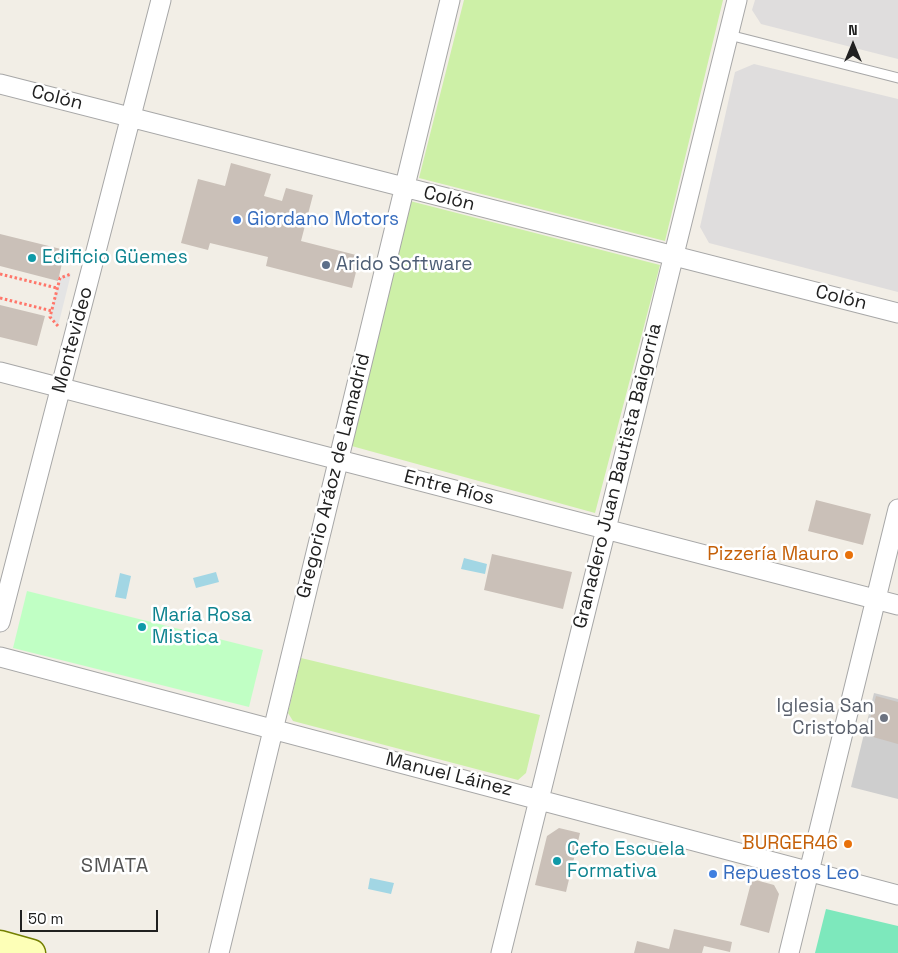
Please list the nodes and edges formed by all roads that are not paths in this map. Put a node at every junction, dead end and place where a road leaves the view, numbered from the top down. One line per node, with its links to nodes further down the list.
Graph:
1 (161, 0): 7 (street, Montevideo)
2 (450, 0): 8 (street, Gregorio Aráoz de Lamadrid)
3 (737, 0): 4 (street, Granadero Juan Bautista Baigorria)
4 (729, 35): 5 (lane); 9 (street, Granadero Juan Bautista Baigorria)
5 (898, 78)
6 (0, 84): 7 (street, Colón)
7 (131, 117): 8 (street, Colón); 12 (street, Montevideo)
8 (404, 188): 9 (street, Colón); 13 (street, Gregorio Aráoz de Lamadrid)
9 (673, 256): 10 (street, Colón); 15 (street, Granadero Juan Bautista Baigorria)
10 (898, 313)
11 (0, 372): 12 (street, Entre Ríos)
12 (61, 387): 13 (street, Entre Ríos); 18 (street, Montevideo)
13 (338, 459): 15 (street, Entre Ríos); 20 (street, Gregorio Aráoz de Lamadrid)
14 (898, 509): 16 (street)
15 (605, 528): 16 (street, Entre Ríos); 21 (street, Granadero Juan Bautista Baigorria)
16 (877, 600): 17 (street, Entre Ríos); 22 (street)
17 (898, 605)
18 (0, 622)
19 (0, 657): 20 (street, Manuel Láinez)
20 (273, 730): 21 (street, Manuel Láinez); 26 (street, Gregorio Aráoz de Lamadrid)
21 (540, 798): 22 (street, Manuel Láinez); 27 (street, Granadero Juan Bautista Baigorria)
22 (809, 872): 23 (street, Manuel Láinez); 28 (street)
23 (898, 895)
24 (0, 944): 25 (main road)
25 (32, 953)
26 (219, 953)
27 (501, 953)
28 (790, 953)

